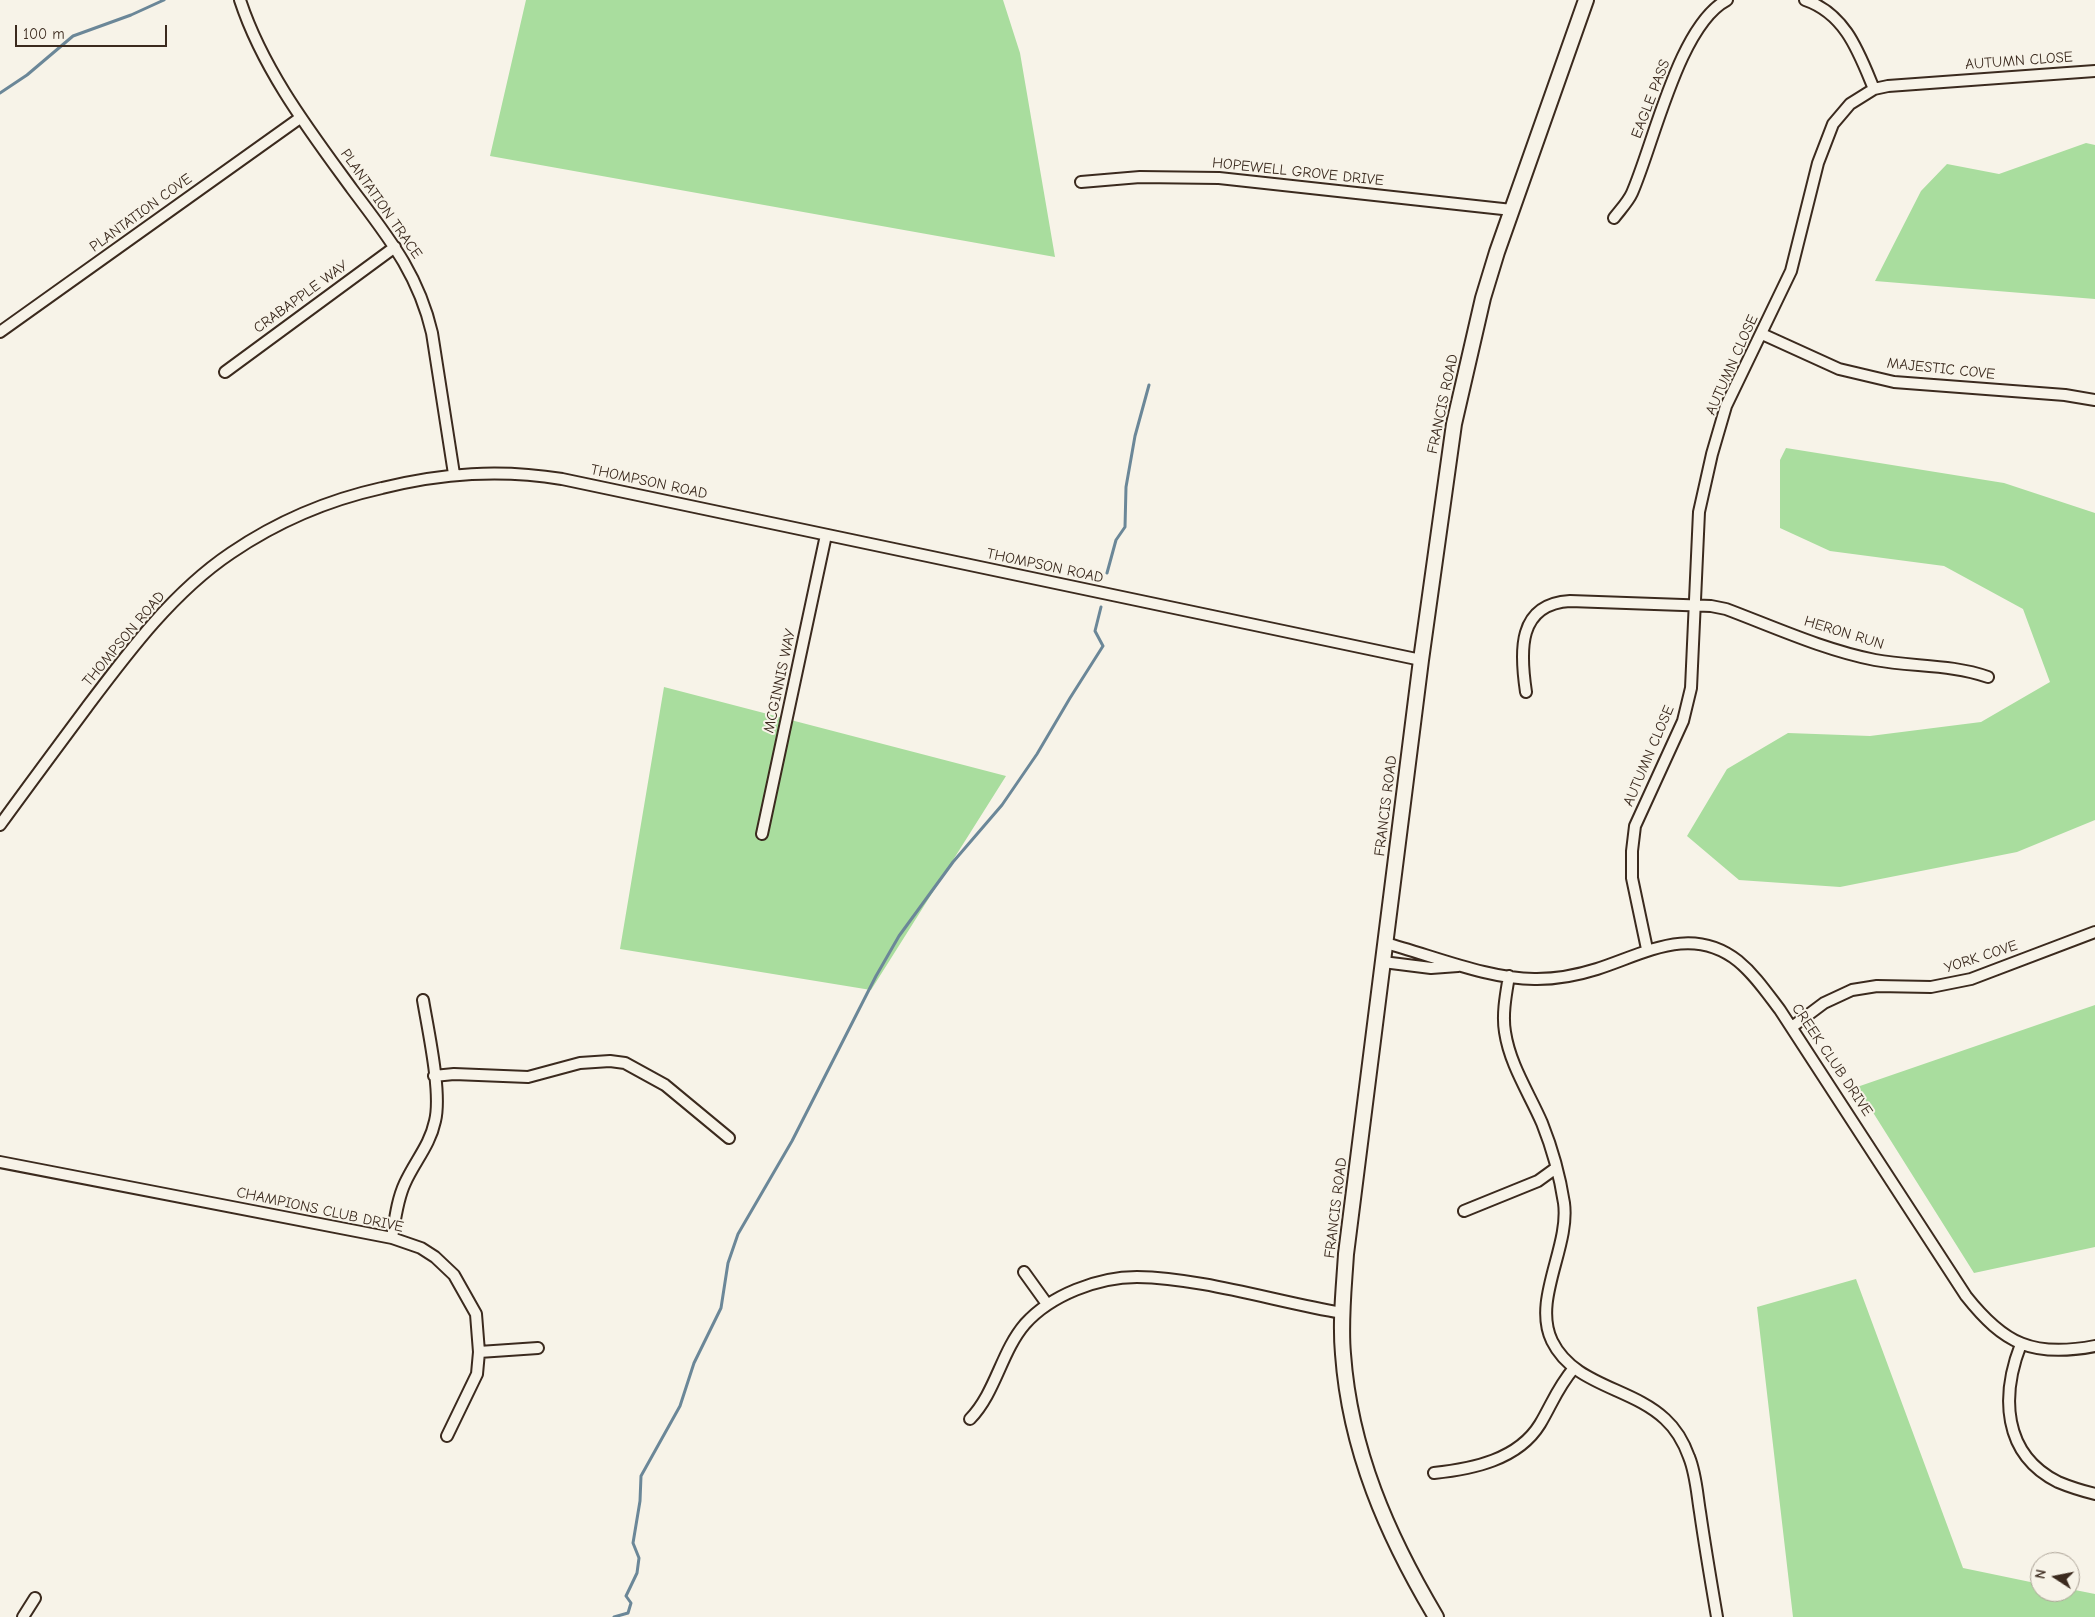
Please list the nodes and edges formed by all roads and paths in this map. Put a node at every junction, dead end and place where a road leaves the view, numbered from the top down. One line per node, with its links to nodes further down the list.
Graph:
1 (240, 0): 7 (street, PLANTATION TRACE)
2 (1586, 0): 9 (street, FRANCIS ROAD)
3 (1728, 0): 10 (street, EAGLE PASS)
4 (1805, 0): 6 (street)
5 (2095, 70): 6 (street, AUTUMN CLOSE)
6 (1874, 89): 13 (street, AUTUMN CLOSE)
7 (300, 118): 11 (street, PLANTATION TRACE); 12 (street, PLANTATION COVE)
8 (1081, 182): 9 (street, HOPEWELL GROVE DRIVE)
9 (1512, 210): 19 (street, FRANCIS ROAD)
10 (1614, 218)
11 (395, 247): 14 (street, CRABAPPLE WAY); 16 (street, PLANTATION TRACE)
12 (0, 332)
13 (1762, 334): 15 (street, MAJESTIC COVE); 18 (street, AUTUMN CLOSE)
14 (225, 372)
15 (2095, 400)
16 (454, 474): 17 (street, THOMPSON ROAD); 22 (street, THOMPSON ROAD)
17 (826, 535): 19 (street, THOMPSON ROAD); 23 (street, MCGINNIS WAY)
18 (1696, 606): 20 (street, HERON RUN); 21 (street, HERON RUN); 26 (street, AUTUMN CLOSE)
19 (1421, 660): 25 (street, FRANCIS ROAD)
20 (1988, 676)
21 (1526, 692)
22 (0, 825)
23 (762, 834)
24 (2095, 932): 31 (street, YORK COVE)
25 (1385, 943): 27 (street, FRANCIS ROAD); 28 (street, CREEK CLUB DRIVE)
26 (1647, 949): 29 (street, CREEK CLUB DRIVE); 31 (street, CREEK CLUB DRIVE)
27 (1383, 962): 28 (street, CREEK CLUB DRIVE); 40 (street, FRANCIS ROAD)
28 (1464, 966): 29 (street, CREEK CLUB DRIVE)
29 (1509, 976): 35 (street)
30 (423, 1000): 32 (street)
31 (1792, 1027): 41 (street, CREEK CLUB DRIVE)
32 (434, 1076): 33 (street); 37 (street)
33 (729, 1138)
34 (0, 1162): 37 (street, CHAMPIONS CLUB DRIVE)
35 (1556, 1168): 36 (street); 45 (street)
36 (1464, 1210)
37 (392, 1238): 44 (street, CHAMPIONS CLUB DRIVE)
38 (1024, 1272): 39 (street)
39 (1047, 1304): 40 (street); 46 (street)
40 (1342, 1313): 52 (street, FRANCIS ROAD)
41 (2021, 1344): 42 (street, CREEK CLUB DRIVE); 49 (street)
42 (2095, 1346)
43 (538, 1348): 44 (street)
44 (479, 1352): 47 (street, CHAMPIONS CLUB DRIVE)
45 (1574, 1368): 48 (street); 53 (street)
46 (970, 1419)
47 (446, 1436)
48 (1434, 1473)
49 (2095, 1494)
50 (35, 1598): 51 (street)
51 (23, 1617)
52 (1436, 1617)
53 (1717, 1617)

